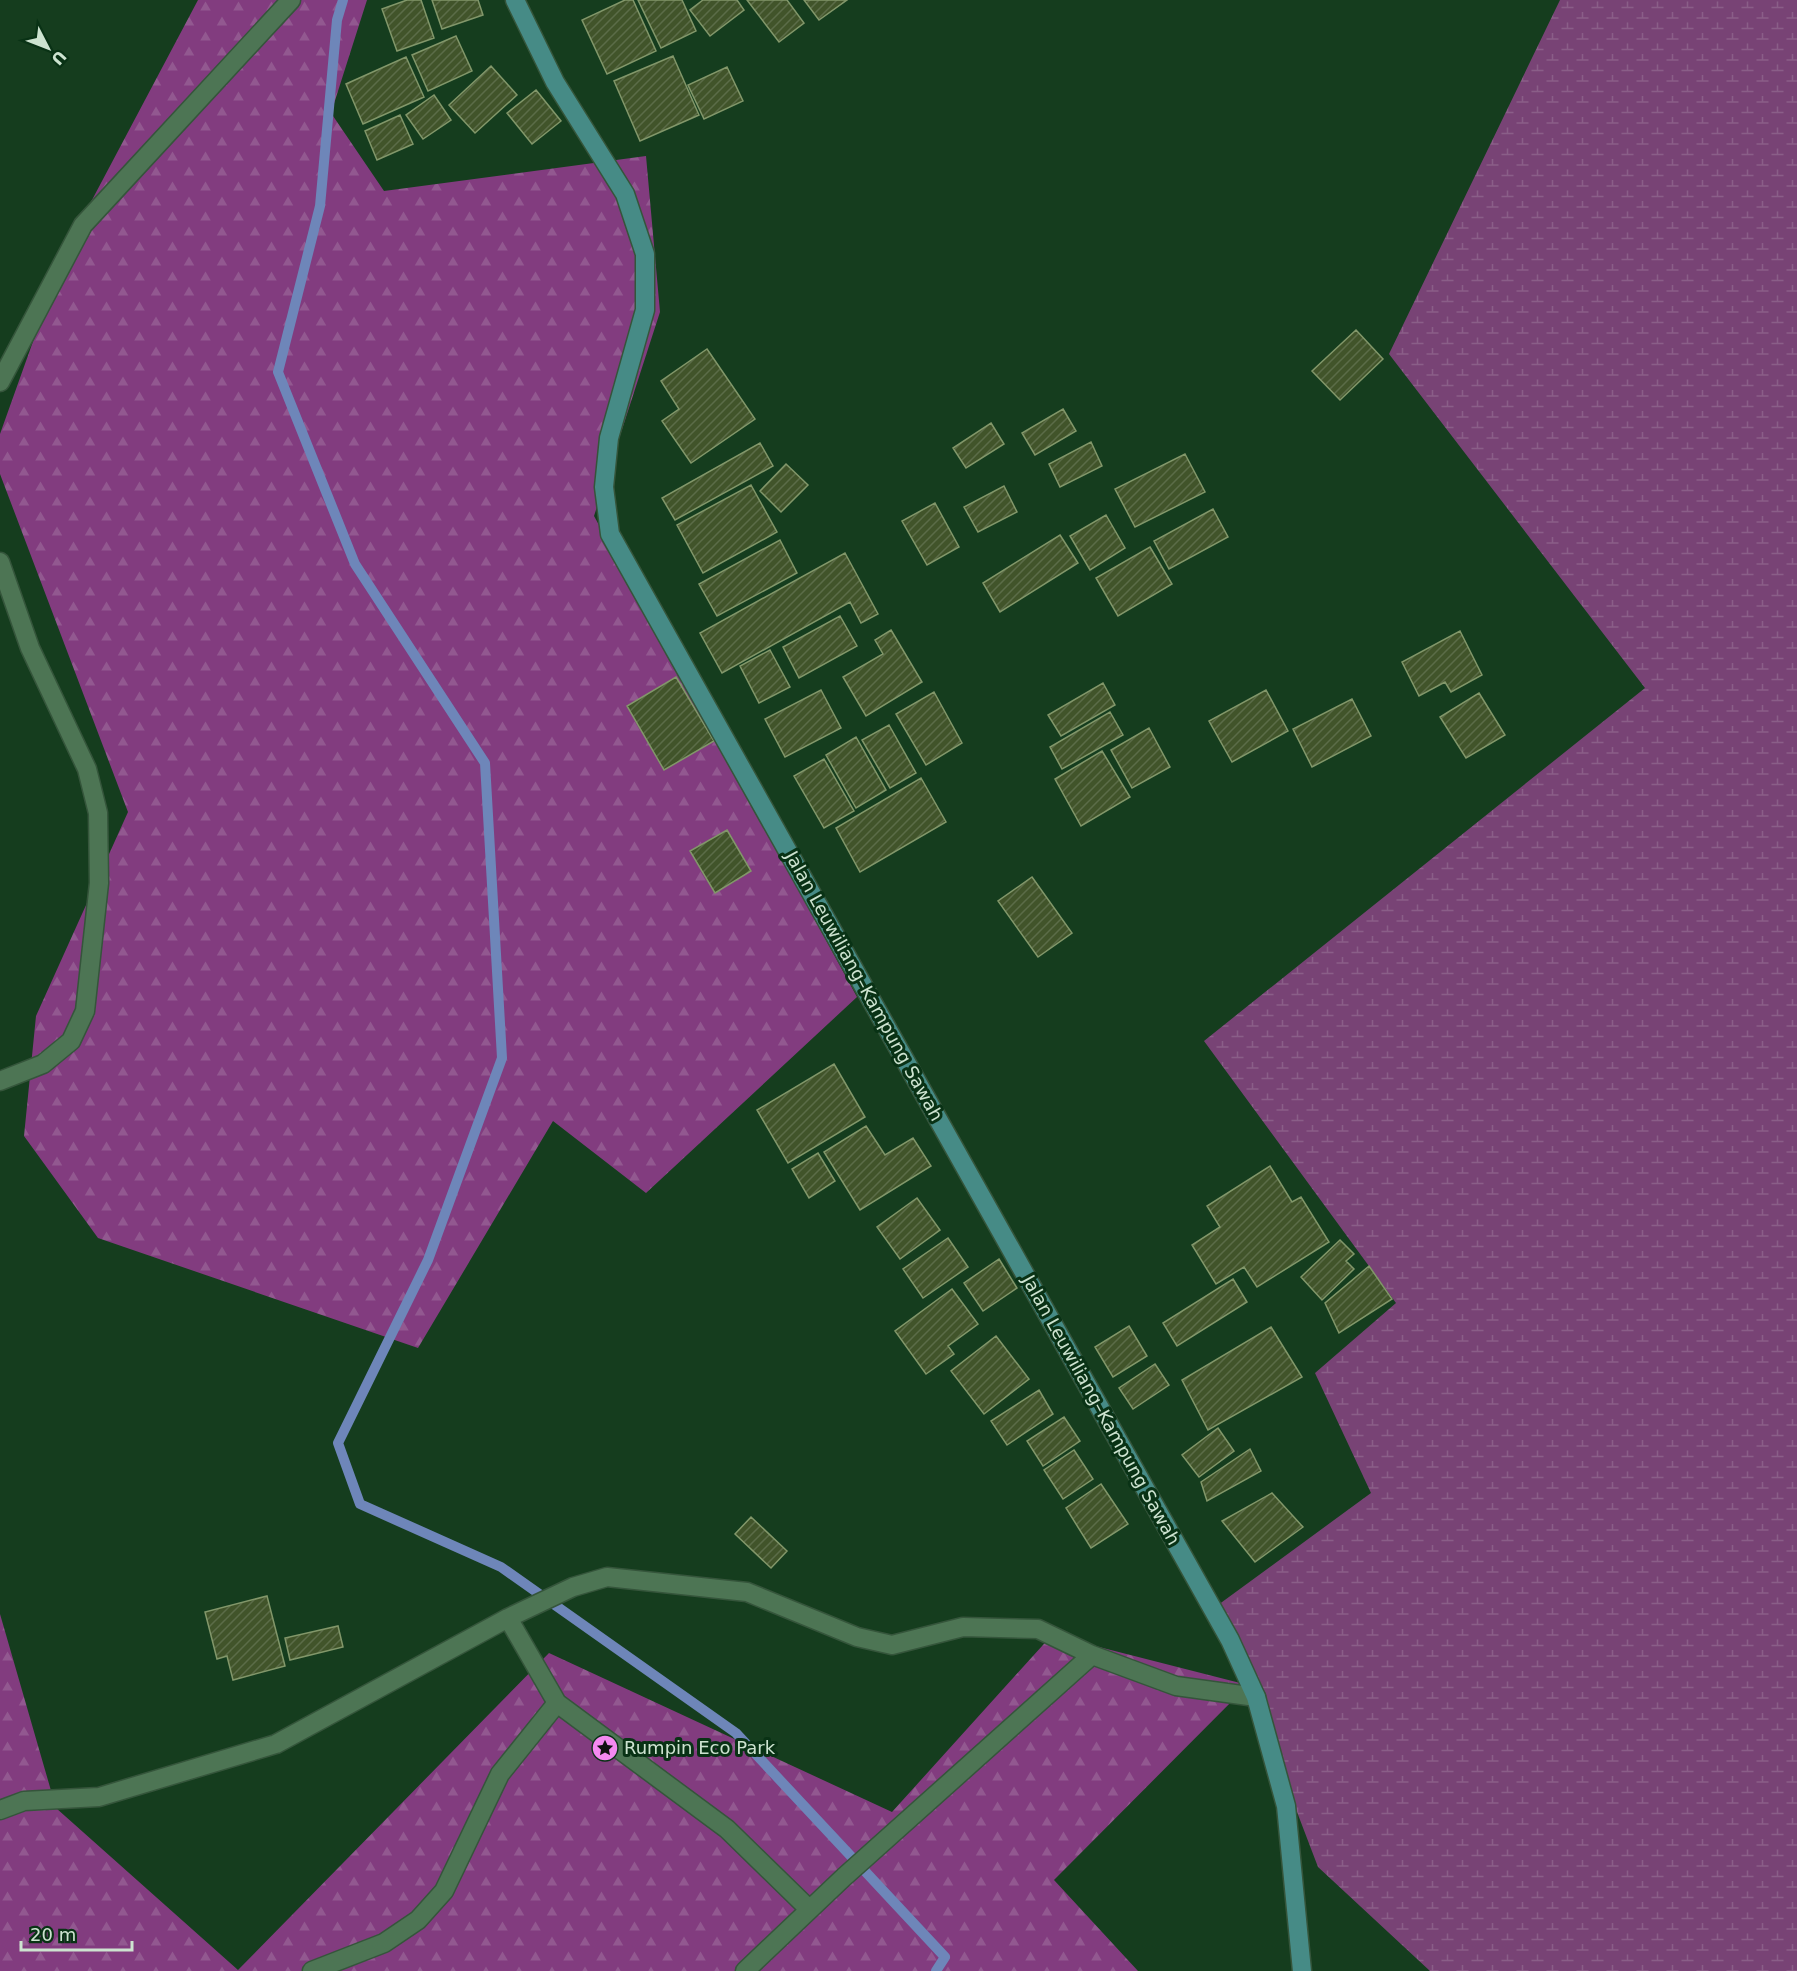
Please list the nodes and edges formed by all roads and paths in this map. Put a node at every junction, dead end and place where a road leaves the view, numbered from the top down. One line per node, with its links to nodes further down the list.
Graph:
1 (291, 0): 3 (street)
2 (515, 0): 8 (main road, Jalan Leuwiliang–Kampung Sawah)
3 (0, 382)
4 (0, 562): 5 (street)
5 (0, 1081)
6 (508, 1618): 7 (street); 9 (street); 10 (street)
7 (1092, 1655): 8 (street); 11 (street)
8 (1256, 1697): 14 (main road, Jalan Leuwiliang–Kampung Sawah)
9 (557, 1703): 11 (street); 12 (street)
10 (0, 1810)
11 (809, 1910): 13 (street)
12 (312, 1971)
13 (745, 1971)
14 (1302, 1971)

